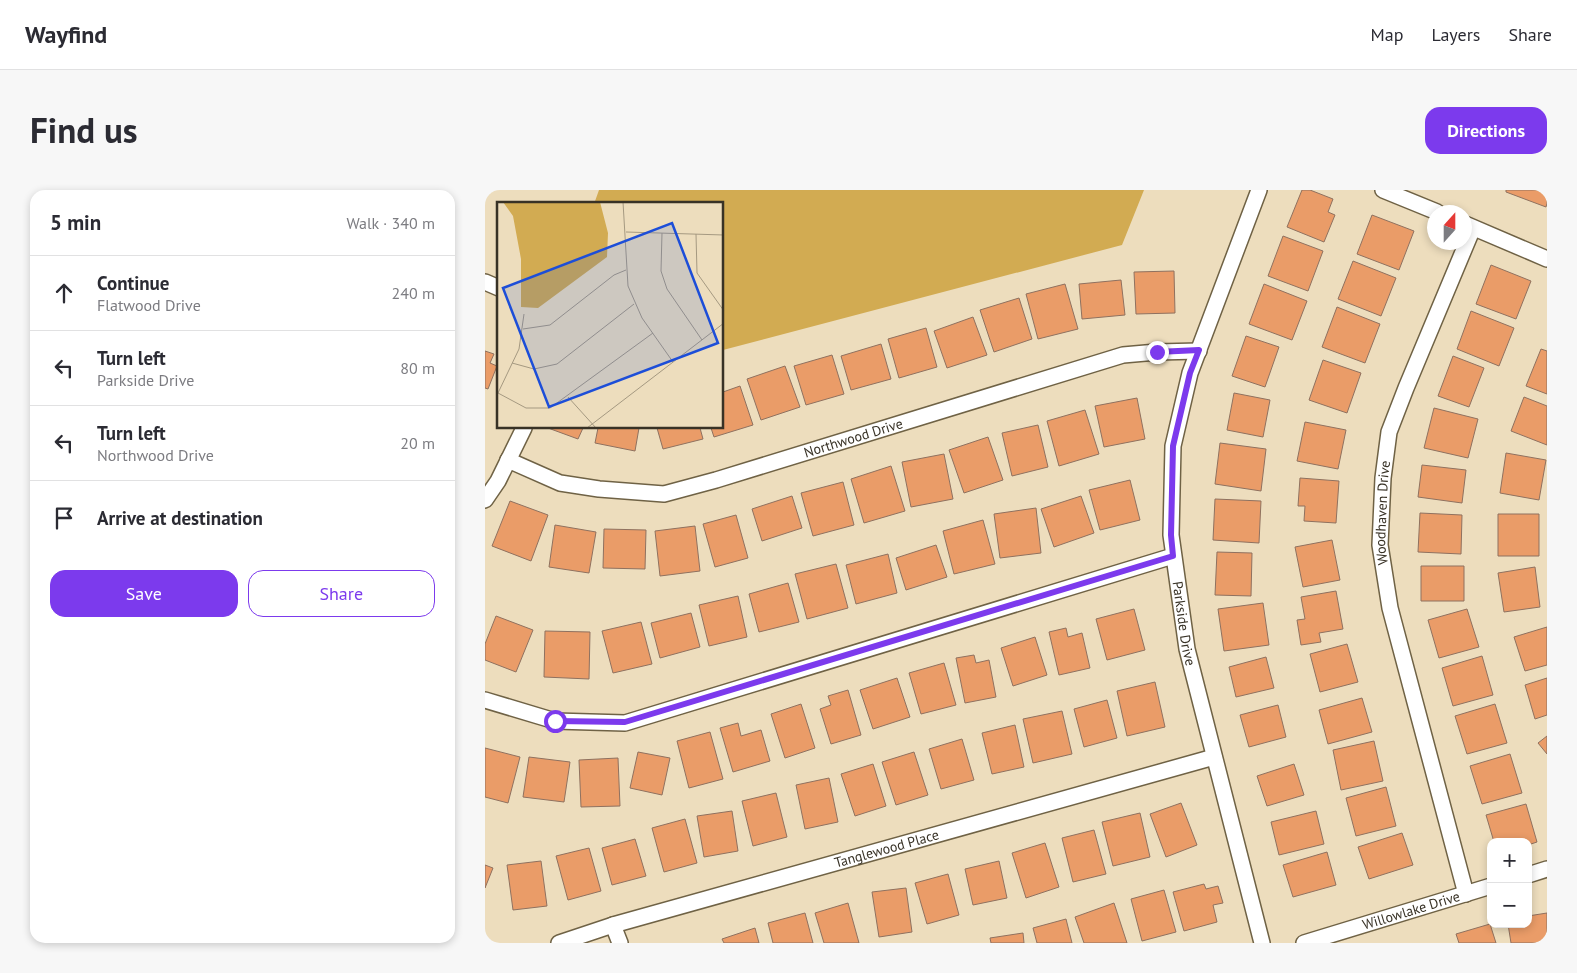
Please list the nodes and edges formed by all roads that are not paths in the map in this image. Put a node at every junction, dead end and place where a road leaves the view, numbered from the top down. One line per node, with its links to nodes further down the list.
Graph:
1 (1259, 190): 9 (street, Parkside Drive)
2 (1383, 190): 3 (street)
3 (1427, 208)
4 (1472, 227): 6 (street)
5 (1460, 250): 19 (street, Woodhaven Drive)
6 (1547, 258)
7 (485, 282): 8 (street)
8 (497, 287)
9 (1199, 350): 11 (street, Northwood Drive); 13 (street, Parkside Drive)
10 (524, 429): 11 (street)
11 (508, 460): 12 (street)
12 (485, 500)
13 (1173, 556): 14 (street); 15 (street, Parkside Drive)
14 (485, 700)
15 (1214, 757): 20 (street, Tanglewood Place); 23 (street, Parkside Drive)
16 (1547, 869): 17 (street)
17 (1532, 874)
18 (1487, 887): 19 (street, Willowlake Drive)
19 (1466, 894): 24 (street, Willowlake Drive)
20 (613, 925): 21 (street, Tanglewood Place); 22 (street)
21 (559, 943)
22 (620, 943)
23 (1263, 943)
24 (1304, 943)

